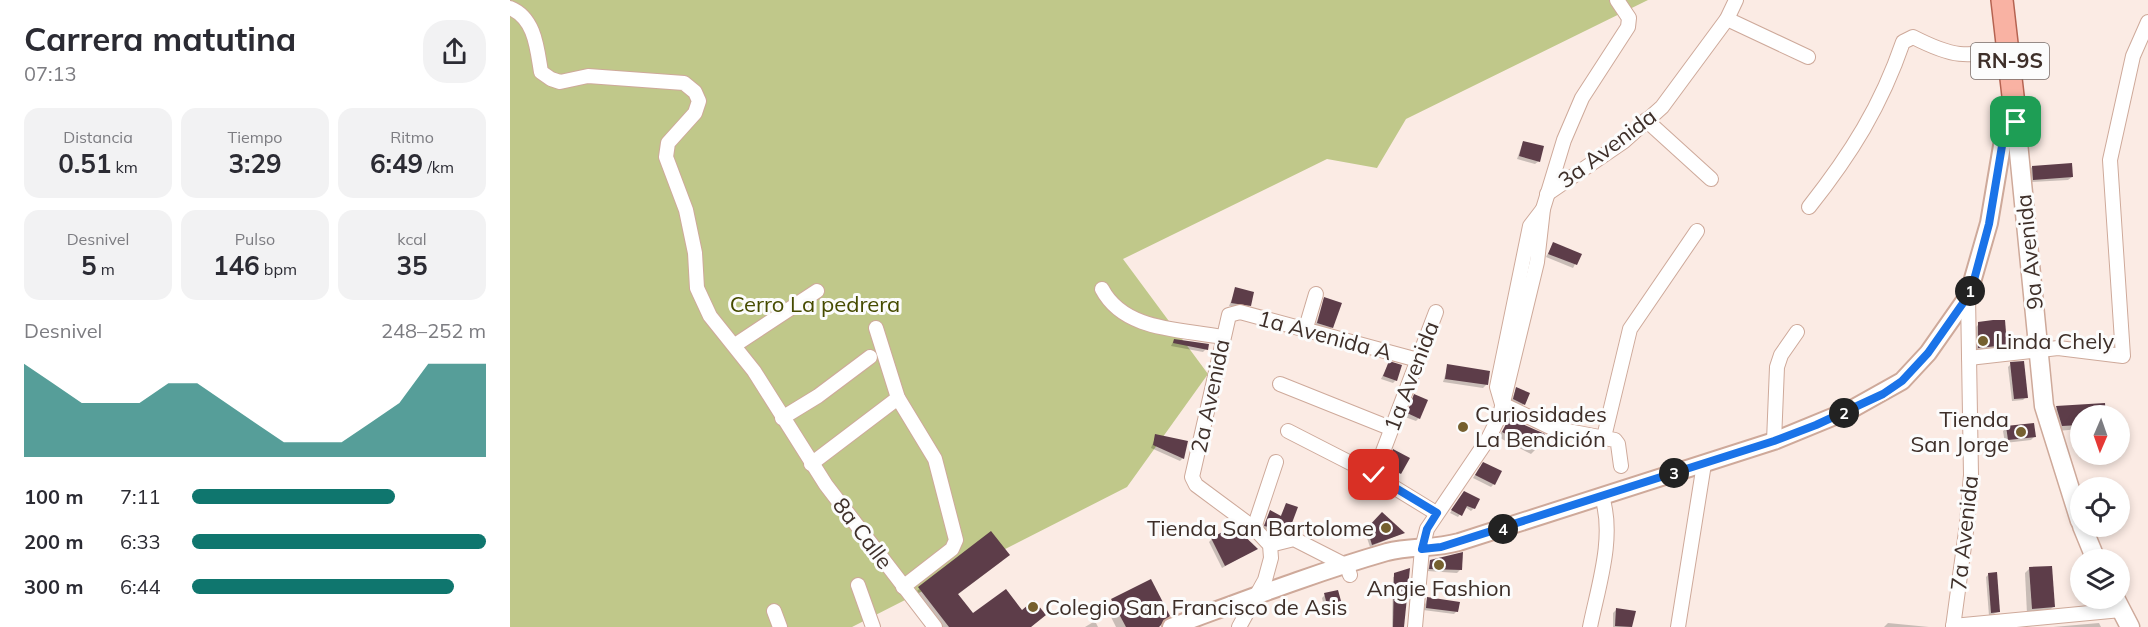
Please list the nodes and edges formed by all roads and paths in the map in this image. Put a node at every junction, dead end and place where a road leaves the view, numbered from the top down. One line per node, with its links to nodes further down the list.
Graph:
1 (1617, 0): 12 (street)
2 (1736, 0): 5 (street, 3a Avenida)
3 (2002, 0): 7 (main road, RN-9S)
4 (510, 8): 25 (street, 8a Calle)
5 (1727, 19): 8 (street); 9 (street, 3a Avenida)
6 (2148, 22): 26 (street)
7 (2008, 49): 10 (main road, RN-9S); 13 (street)
8 (1808, 57)
9 (1646, 120): 11 (street); 12 (street, 3a Avenida)
10 (2016, 122): 18 (street); 26 (main road, 9a Avenida / RN-9S)
11 (1711, 179)
12 (1547, 194): 32 (street, 3a Avenida)
13 (1809, 207)
14 (1697, 231): 36 (street)
15 (1102, 289): 24 (street)
16 (817, 291): 25 (street)
17 (1316, 294): 22 (street)
18 (1968, 296): 28 (street, 7a Avenida); 37 (street)
19 (1436, 312): 29 (street, 1a Avenida)
20 (1232, 313): 22 (street, 1a Avenida A); 24 (street, 2a Avenida)
21 (876, 328): 31 (street)
22 (1305, 330): 29 (street, 1a Avenida A)
23 (1797, 332): 37 (street)
24 (1222, 337): 46 (street, 2a Avenida)
25 (735, 345): 33 (street, 8a Calle)
26 (2039, 349): 28 (street); 43 (main road, 9a Avenida / RN-9S)
27 (870, 357): 33 (street)
28 (1969, 358): 67 (street, 7a Avenida)
29 (1418, 360): 34 (street, 1a Avenida)
30 (1280, 384): 34 (street)
31 (898, 398): 39 (street); 51 (street)
32 (1502, 404): 36 (street); 45 (street, 3a Avenida)
33 (782, 418): 39 (street, 8a Calle)
34 (1390, 428): 42 (street, 1a Avenida)
35 (1288, 431): 42 (street)
36 (1604, 437): 41 (street)
37 (1774, 441): 40 (street)
38 (1276, 462): 46 (street)
39 (811, 464): 51 (street, 8a Calle)
40 (1704, 464): 44 (street); 66 (street)
41 (1621, 466)
42 (1374, 475): 45 (street)
43 (2070, 489)
44 (1602, 497): 48 (street); 65 (street)
45 (1437, 513): 48 (street, 3a Avenida)
46 (1254, 528): 47 (street)
47 (1270, 545): 49 (street); 52 (street)
48 (1422, 549): 49 (street); 64 (street, 3a Avenida)
49 (1349, 570): 52 (street); 55 (street)
50 (858, 585): 59 (street)
51 (903, 587): 60 (street, 8a Calle)
52 (1259, 594): 55 (street); 61 (street)
53 (2093, 609): 57 (street)
54 (2121, 609): 68 (main road)
55 (1246, 610): 62 (street); 63 (street)
56 (774, 611): 58 (street)
57 (2028, 622): 67 (street)
58 (780, 627)
59 (873, 627)
60 (935, 627)
61 (1171, 627)
62 (1203, 627)
63 (1239, 627)
64 (1415, 627)
65 (1590, 627)
66 (1678, 627)
67 (1953, 627)
68 (2130, 627)

